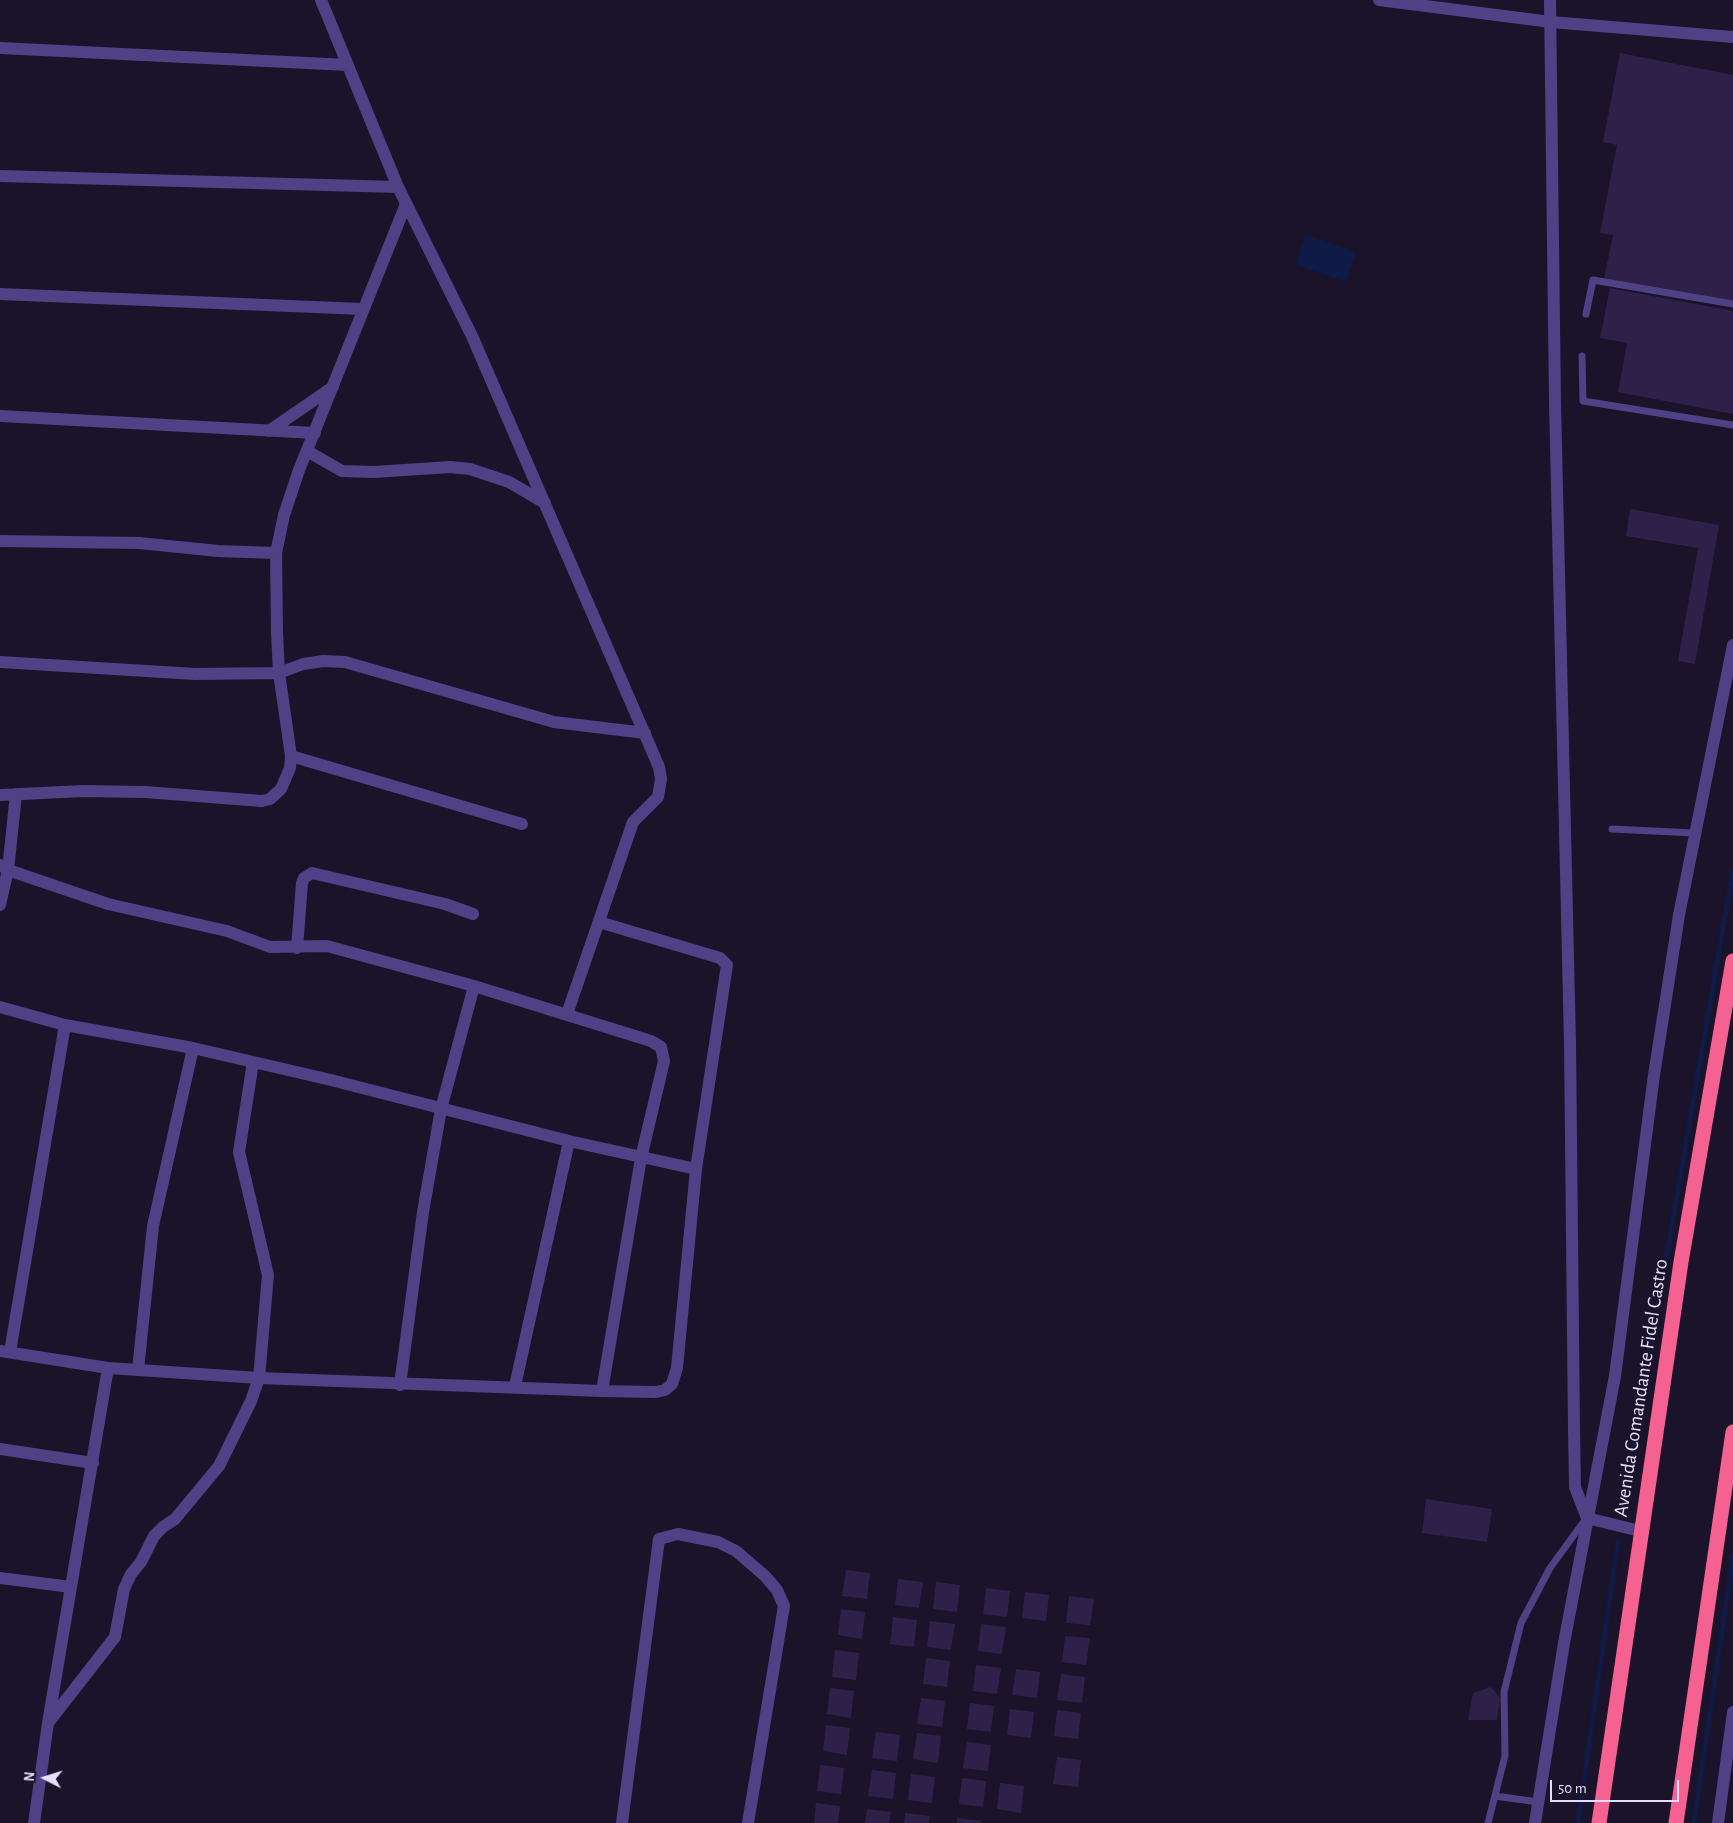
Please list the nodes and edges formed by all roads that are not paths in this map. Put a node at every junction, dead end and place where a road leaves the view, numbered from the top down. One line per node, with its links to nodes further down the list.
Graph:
1 (321, 0): 7 (street)
2 (1379, 0): 4 (street)
3 (1550, 0): 4 (street)
4 (1551, 22): 5 (street); 61 (street)
5 (1733, 37)
6 (0, 48): 7 (street)
7 (348, 65): 9 (street)
8 (0, 176): 9 (street)
9 (398, 187): 10 (street)
10 (406, 204): 13 (street); 22 (street)
11 (0, 294): 13 (street)
12 (1733, 304): 14 (lane)
13 (363, 309): 16 (street)
14 (1586, 314)
15 (1582, 356): 18 (lane)
16 (333, 387): 19 (street); 20 (street)
17 (0, 416): 19 (street)
18 (1733, 426)
19 (268, 430): 20 (street)
20 (315, 433): 21 (street)
21 (307, 451): 22 (street); 24 (street)
22 (545, 503): 28 (street)
23 (0, 541): 24 (street)
24 (276, 553): 27 (street)
25 (1733, 645): 34 (street)
26 (0, 662): 27 (street)
27 (279, 673): 28 (street); 29 (street)
28 (645, 733): 38 (street)
29 (291, 756): 30 (street); 32 (street)
30 (16, 794): 31 (street); 35 (street)
31 (0, 795)
32 (522, 824)
33 (1612, 829): 34 (lane)
34 (1694, 833): 61 (street)
35 (4, 868): 36 (street); 39 (street)
36 (0, 905)
37 (473, 914): 39 (street)
38 (599, 922): 43 (street); 50 (street)
39 (297, 948): 41 (street)
40 (1733, 961): 62 (highway, Avenida Comandante Fidel Castro)
41 (474, 986): 43 (street); 47 (street)
42 (0, 1007): 44 (street)
43 (567, 1014): 49 (street)
44 (65, 1025): 45 (street); 51 (street)
45 (193, 1048): 46 (street); 53 (street)
46 (253, 1062): 47 (street); 54 (street)
47 (441, 1109): 48 (street); 55 (street)
48 (569, 1141): 49 (street); 56 (street)
49 (642, 1158): 50 (street); 57 (street)
50 (696, 1169): 57 (street)
51 (5, 1351): 52 (street)
52 (108, 1368): 53 (street); 60 (street)
53 (138, 1370): 54 (street)
54 (259, 1378): 55 (street); 66 (street)
55 (400, 1385): 56 (street)
56 (515, 1386): 57 (street)
57 (602, 1391)
58 (1733, 1432): 75 (highway)
59 (0, 1449): 60 (street)
60 (93, 1463): 64 (street)
61 (1587, 1518): 62 (street); 67 (lane); 68 (street)
62 (1640, 1531): 74 (highway, Avenida Comandante Fidel Castro)
63 (0, 1578): 64 (street)
64 (71, 1587): 66 (street)
65 (1733, 1712): 76 (street)
66 (48, 1723): 69 (street)
67 (1495, 1796): 68 (lane); 72 (lane)
68 (1538, 1802): 73 (street)
69 (34, 1823)
70 (622, 1823): 71 (street)
71 (748, 1823)
72 (1488, 1823)
73 (1535, 1823)
74 (1599, 1823)
75 (1676, 1823)
76 (1718, 1823)

